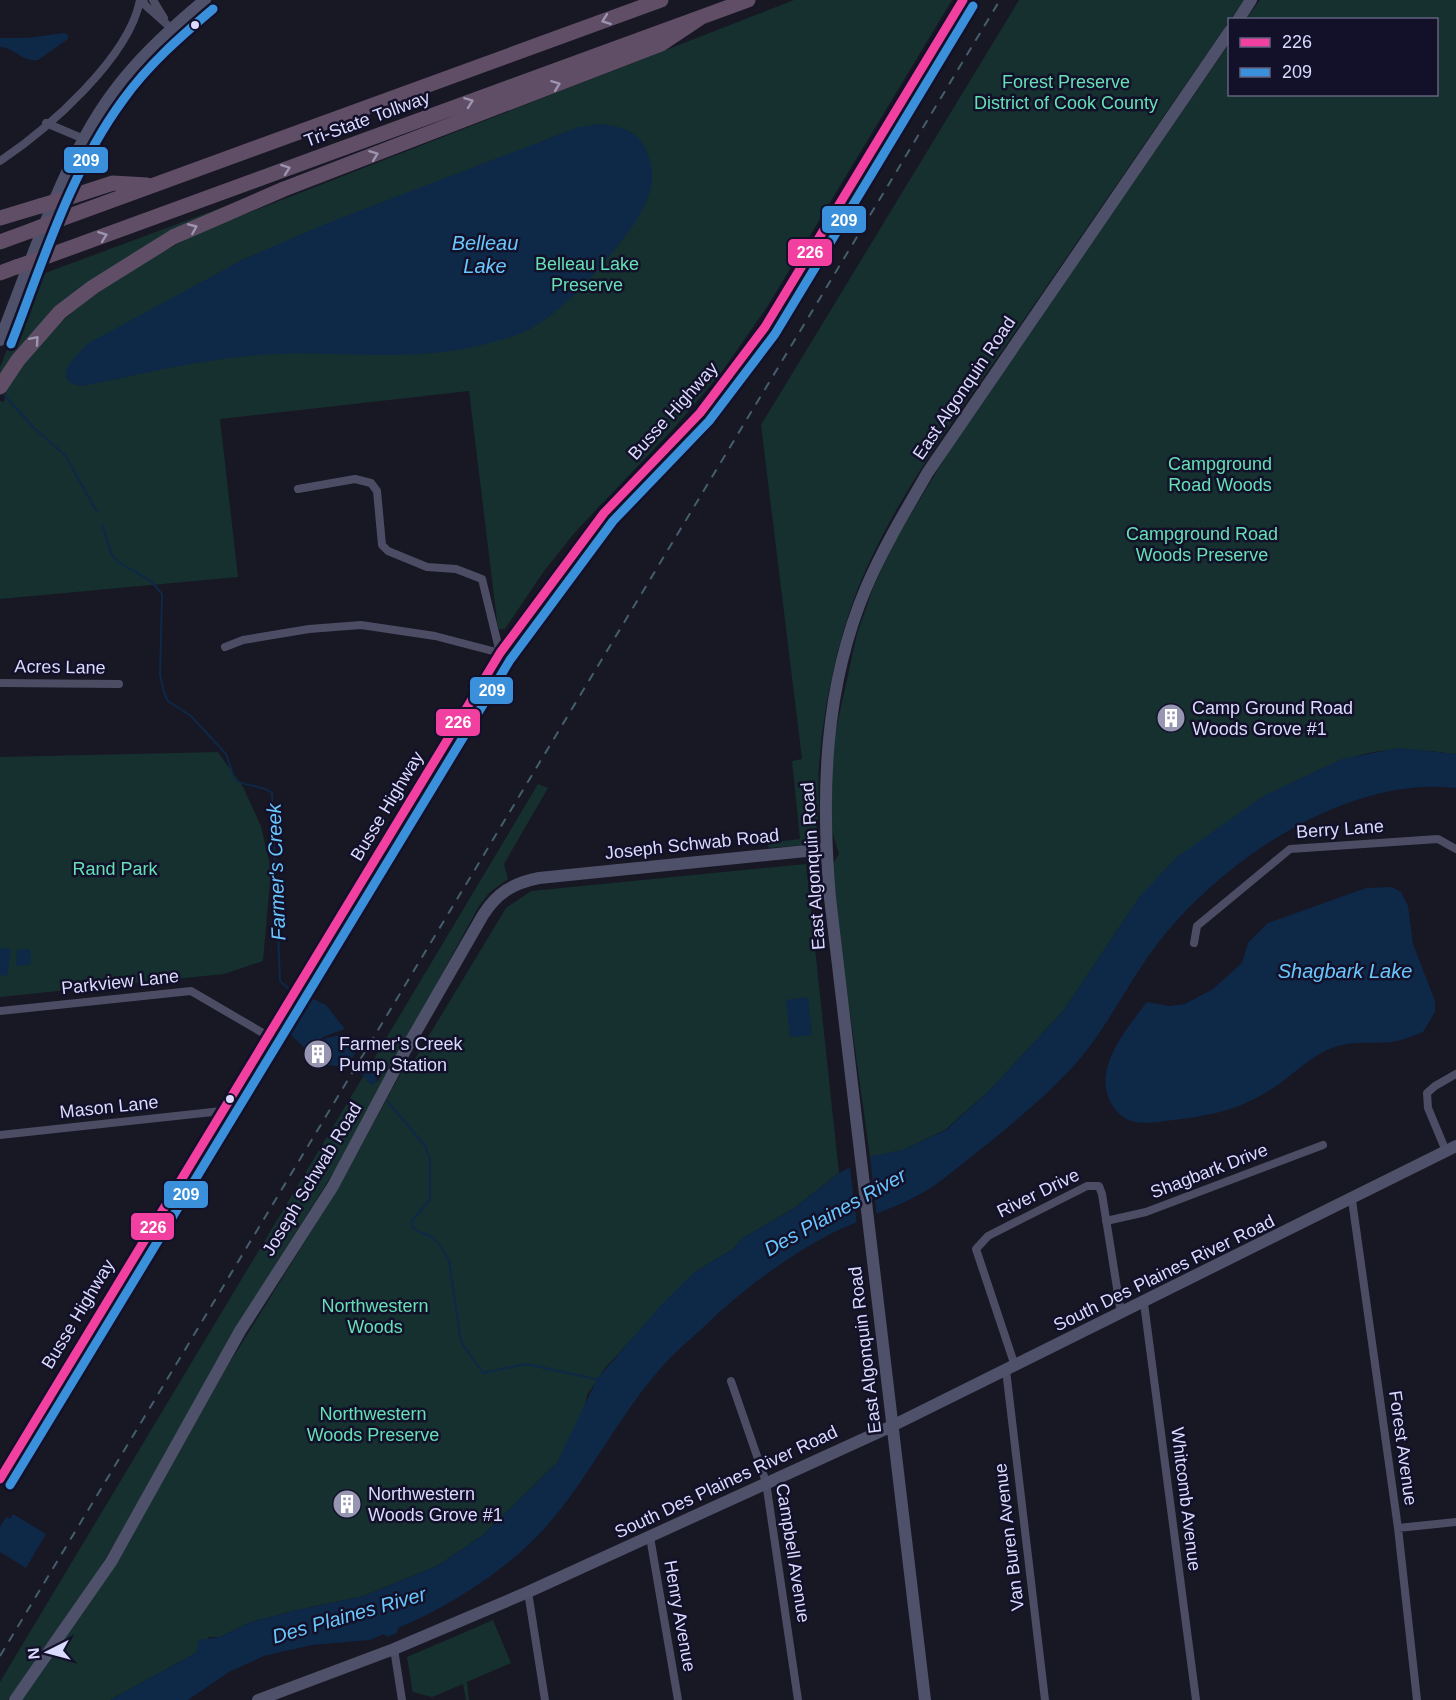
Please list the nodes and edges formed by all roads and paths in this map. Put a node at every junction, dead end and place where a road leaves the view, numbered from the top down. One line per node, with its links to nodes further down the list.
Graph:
1 (142, 0): 10 (street); 12 (street)
2 (153, 0): 10 (street)
3 (205, 0): 10 (main road)
4 (661, 0): 15 (highway, Tri-State Tollway, one-way to 15)
5 (748, 0): 8 (highway, Tri-State Tollway)
6 (963, 0): 23 (main road, Busse Highway)
7 (1251, 0): 9 (main road)
8 (700, 18): 18 (highway, Tri-State Tollway, one-way to 8, bridge); 20 (highway, one-way to 8)
9 (1239, 18)
10 (171, 28): 13 (main road)
11 (1228, 34): 26 (main road, East Algonquin Road)
12 (46, 123): 13 (street); 14 (street)
13 (84, 139): 19 (main road)
14 (0, 161)
15 (153, 186): 16 (highway, bridge); 17 (highway, Tri-State Tollway, bridge)
16 (0, 218)
17 (0, 242)
18 (0, 273)
19 (0, 340)
20 (0, 387)
21 (298, 489): 23 (street)
22 (225, 647): 23 (street)
23 (500, 653): 30 (main road, Busse Highway)
24 (0, 683): 25 (street, Acres Lane)
25 (119, 684)
26 (826, 849): 43 (main road, East Algonquin Road); 51 (main road, Joseph Schwab Road)
27 (1456, 849): 28 (street, Berry Lane)
28 (1194, 943)
29 (0, 1011): 30 (street, Parkview Lane)
30 (268, 1035): 32 (main road, Busse Highway)
31 (1456, 1074): 35 (street)
32 (222, 1111): 33 (street, Mason Lane); 44 (main road, Busse Highway)
33 (0, 1135)
34 (1323, 1145): 37 (street, Shagbark Drive)
35 (1451, 1149): 36 (main road, South Des Plaines River Road)
36 (1352, 1200): 39 (main road, South Des Plaines River Road); 47 (street, Forest Avenue)
37 (1106, 1221): 38 (street, River Drive); 40 (street, River Drive)
38 (976, 1249): 41 (street, Van Buren Avenue)
39 (1144, 1303): 40 (main road, South Des Plaines River Road); 59 (street, Whitcomb Avenue)
40 (1121, 1314): 41 (main road, South Des Plaines River Road)
41 (1010, 1368): 43 (main road, South Des Plaines River Road); 58 (street, Van Buren Avenue)
42 (730, 1381): 45 (street, Campbell Avenue)
43 (892, 1426): 45 (main road, South Des Plaines River Road); 57 (main road, East Algonquin Road)
44 (0, 1479)
45 (766, 1482): 48 (main road, South Des Plaines River Road); 56 (street, Campbell Avenue)
46 (1456, 1522): 47 (street)
47 (1398, 1528): 60 (street, Forest Avenue)
48 (650, 1537): 49 (main road, South Des Plaines River Road); 55 (street, Henry Avenue)
49 (528, 1592): 50 (main road, South Des Plaines River Road); 54 (street)
50 (394, 1649): 52 (main road, South Des Plaines River Road); 53 (street)
51 (15, 1700)
52 (259, 1700)
53 (402, 1700)
54 (545, 1700)
55 (678, 1700)
56 (798, 1700)
57 (925, 1700)
58 (1045, 1700)
59 (1196, 1700)
60 (1417, 1700)

